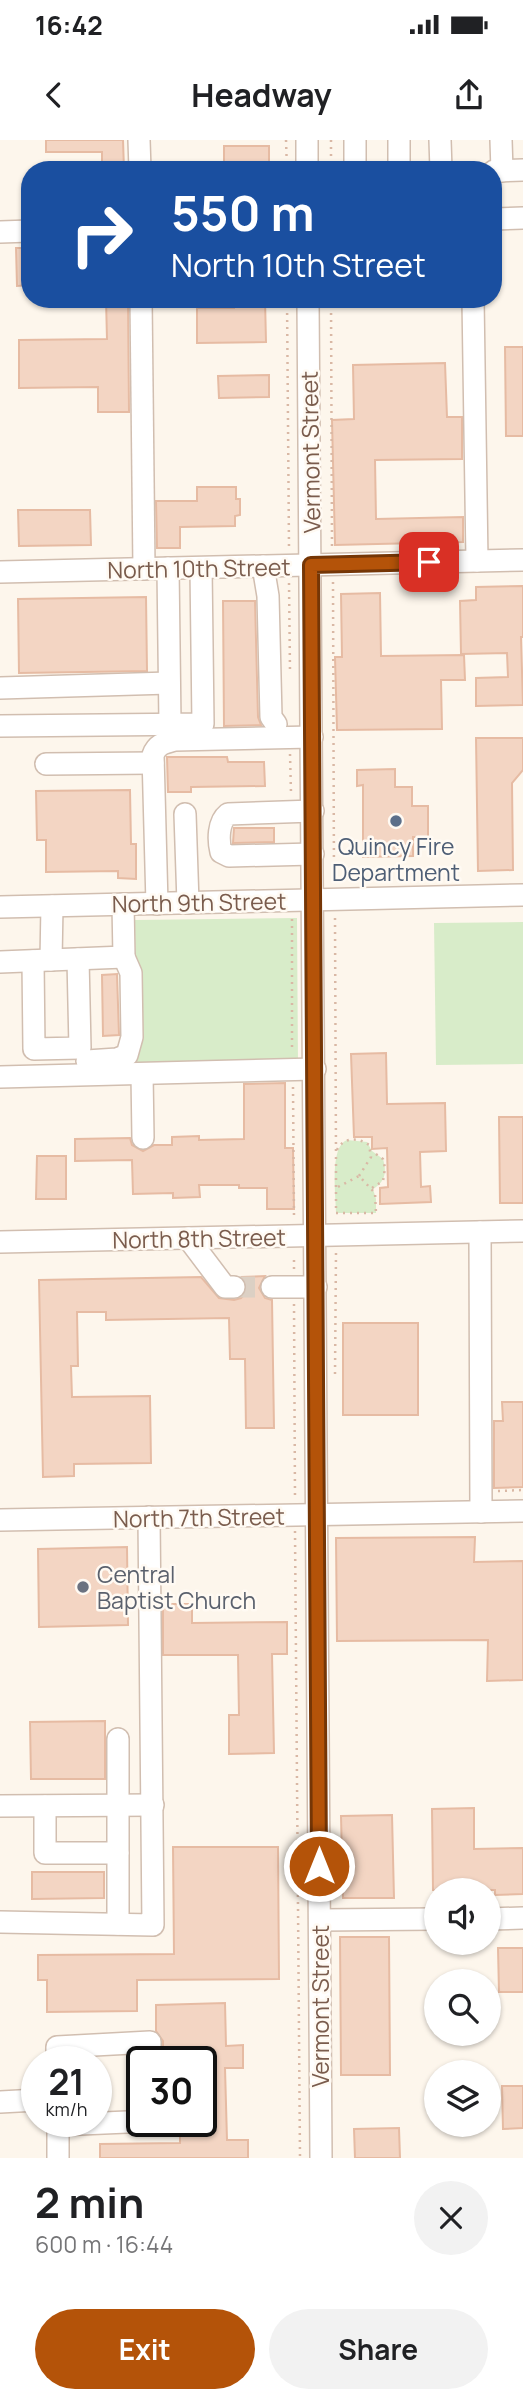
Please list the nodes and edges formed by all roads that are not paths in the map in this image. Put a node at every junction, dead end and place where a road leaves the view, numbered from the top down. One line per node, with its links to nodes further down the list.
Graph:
1 (139, 140): 7 (street)
2 (307, 140): 8 (street)
3 (355, 140): 9 (street)
4 (399, 140): 10 (street)
5 (440, 140): 11 (street)
6 (501, 140): 12 (street)
7 (140, 161)
8 (307, 161)
9 (355, 161)
10 (399, 161)
11 (441, 161)
12 (506, 171)
13 (523, 218): 14 (street)
14 (502, 219)
15 (21, 231): 16 (street)
16 (0, 232)
17 (141, 308): 26 (street)
18 (308, 308): 22 (street, Vermont Street)
19 (472, 308): 21 (street)
20 (523, 560): 21 (street, North 10th Street)
21 (477, 561): 22 (street, North 10th Street)
22 (311, 565): 23 (street, North 10th Street); 32 (street, Vermont Street)
23 (262, 566): 25 (street, North 10th Street); 35 (street)
24 (168, 568): 25 (street, North 10th Street); 26 (street, North 10th Street); 29 (street)
25 (201, 568): 28 (street)
26 (144, 569): 27 (street, North 10th Street)
27 (0, 572)
28 (201, 602): 29 (street); 34 (street)
29 (169, 604): 30 (street)
30 (169, 683): 31 (street); 33 (street)
31 (0, 688)
32 (312, 715): 35 (street); 37 (street, Vermont Street)
33 (170, 724): 34 (street); 36 (street)
34 (202, 724): 35 (street)
35 (276, 724)
36 (0, 726)
37 (312, 737): 38 (street); 40 (street, Vermont Street)
38 (153, 763): 39 (street); 47 (street)
39 (46, 764)
40 (313, 811): 42 (street, Vermont Street); 42 (street)
41 (185, 814): 45 (street)
42 (313, 855): 44 (street, Vermont Street)
43 (523, 895): 44 (street, North 9th Street)
44 (324, 899): 45 (street, North 9th Street); 55 (street, Vermont Street)
45 (188, 903): 47 (street, North 9th Street)
46 (123, 904): 47 (street, North 9th Street); 48 (street, North 9th Street); 50 (street)
47 (157, 904)
48 (51, 906): 49 (street, North 9th Street); 52 (street)
49 (0, 907)
50 (124, 957): 51 (street); 54 (street)
51 (78, 959): 52 (street); 54 (street)
52 (42, 960): 53 (street); 54 (street)
53 (0, 962)
54 (45, 1049)
55 (315, 1069): 56 (street); 61 (street, Vermont Street)
56 (142, 1074): 57 (street); 58 (street)
57 (0, 1077)
58 (143, 1139)
59 (480, 1231): 60 (street, North 8th Street); 61 (street, North 8th Street); 67 (street)
60 (523, 1231)
61 (316, 1235): 62 (street, North 8th Street); 66 (street, Vermont Street)
62 (188, 1238): 63 (street, North 8th Street); 64 (street)
63 (0, 1242)
64 (233, 1287)
65 (272, 1287): 66 (street)
66 (316, 1287): 69 (street, Vermont Street)
67 (481, 1501): 68 (street, North 7th Street); 69 (street, North 7th Street)
68 (523, 1511)
69 (317, 1516): 70 (street, North 7th Street); 81 (street, Vermont Street)
70 (149, 1517): 71 (street, North 7th Street); 74 (street)
71 (0, 1520)
72 (118, 1739): 73 (street)
73 (119, 1805): 74 (street); 76 (street); 77 (street)
74 (153, 1805): 83 (street)
75 (0, 1806): 76 (street)
76 (45, 1806): 77 (street)
77 (118, 1853): 83 (street)
78 (523, 1918): 80 (street)
79 (424, 1919): 81 (street)
80 (501, 1919)
81 (320, 1920): 90 (street, Vermont Street)
82 (0, 1922): 83 (street)
83 (118, 1924)
84 (76, 2046): 85 (street)
85 (150, 2046)
86 (21, 2101): 87 (street)
87 (0, 2102)
88 (58, 2137): 89 (street)
89 (58, 2158)
90 (321, 2158)

